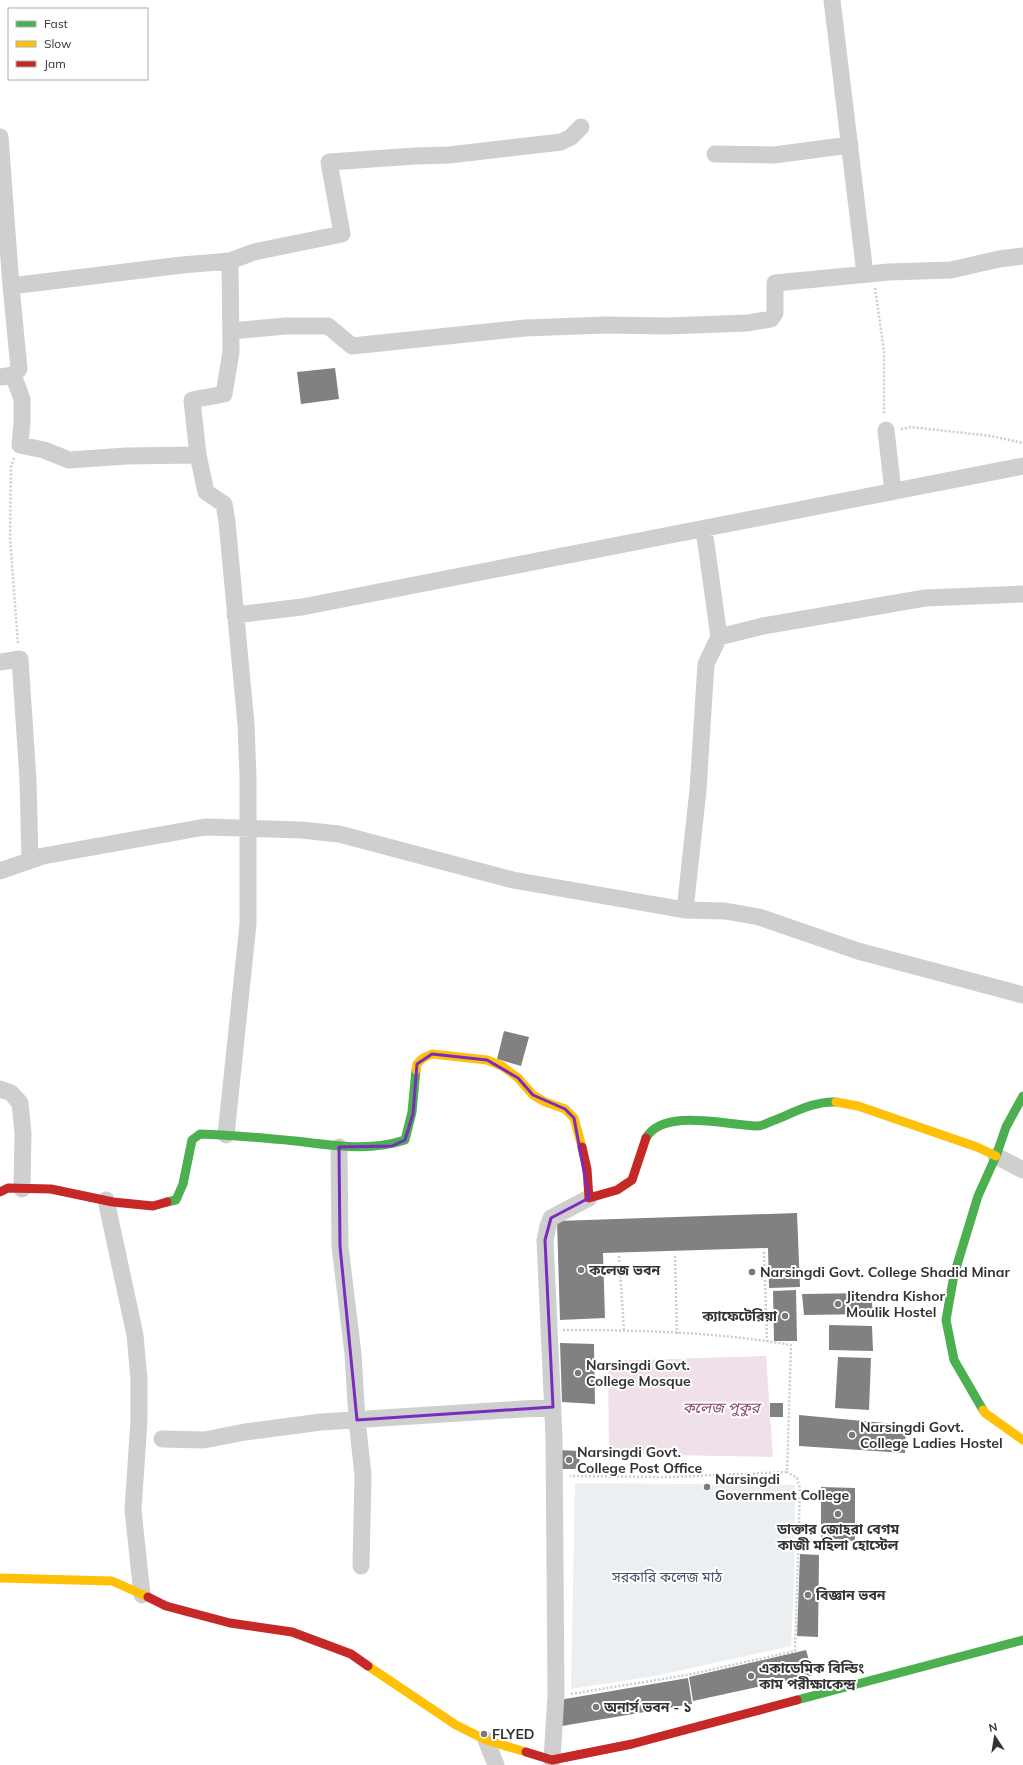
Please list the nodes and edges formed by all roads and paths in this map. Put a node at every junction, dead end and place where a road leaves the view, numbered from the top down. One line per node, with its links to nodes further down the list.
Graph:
1 (832, 0): 4 (street)
2 (581, 127): 7 (street)
3 (0, 137): 9 (street)
4 (850, 145): 5 (street); 8 (street)
5 (715, 154)
6 (1023, 256): 8 (street)
7 (230, 261): 9 (street); 10 (street)
8 (869, 274): 10 (street); 12 (path)
9 (11, 286): 11 (street)
10 (231, 331): 15 (street)
11 (6, 376): 14 (street)
12 (886, 430): 13 (path); 17 (street)
13 (1023, 443)
14 (20, 445): 15 (street); 22 (path)
15 (198, 455): 20 (street)
16 (1023, 466): 17 (street)
17 (893, 492): 18 (street)
18 (704, 529): 20 (street); 21 (street)
19 (1023, 594): 21 (street)
20 (235, 615): 24 (street)
21 (719, 637): 27 (street)
22 (20, 659): 23 (street); 25 (street)
23 (0, 662)
24 (248, 827): 25 (street); 27 (street); 31 (street)
25 (30, 860): 26 (street)
26 (0, 870)
27 (685, 910): 28 (street)
28 (1023, 995)
29 (0, 1089): 35 (street)
30 (1023, 1096): 33 (street)
31 (226, 1135): 32 (street); 38 (street)
32 (339, 1147): 37 (street); 47 (street)
33 (996, 1156): 34 (street); 37 (street); 49 (street)
34 (1023, 1170)
35 (22, 1189): 36 (street); 38 (street)
36 (0, 1192)
37 (590, 1198): 42 (street)
38 (106, 1200): 54 (street)
39 (764, 1252): 45 (path)
40 (619, 1256): 43 (path)
41 (675, 1256): 44 (path)
42 (550, 1330): 43 (path); 46 (street)
43 (624, 1330): 44 (path)
44 (677, 1334): 45 (path)
45 (767, 1341): 50 (path)
46 (553, 1408): 47 (street); 51 (street)
47 (357, 1420): 48 (street); 52 (street)
48 (162, 1440)
49 (1023, 1440)
50 (787, 1472): 51 (path); 56 (path)
51 (553, 1475): 56 (street)
52 (362, 1566)
53 (0, 1578): 54 (street)
54 (142, 1595): 57 (street)
55 (1023, 1640): 58 (street)
56 (556, 1695): 58 (street)
57 (486, 1740): 58 (street); 59 (street)
58 (552, 1760)
59 (496, 1765)

